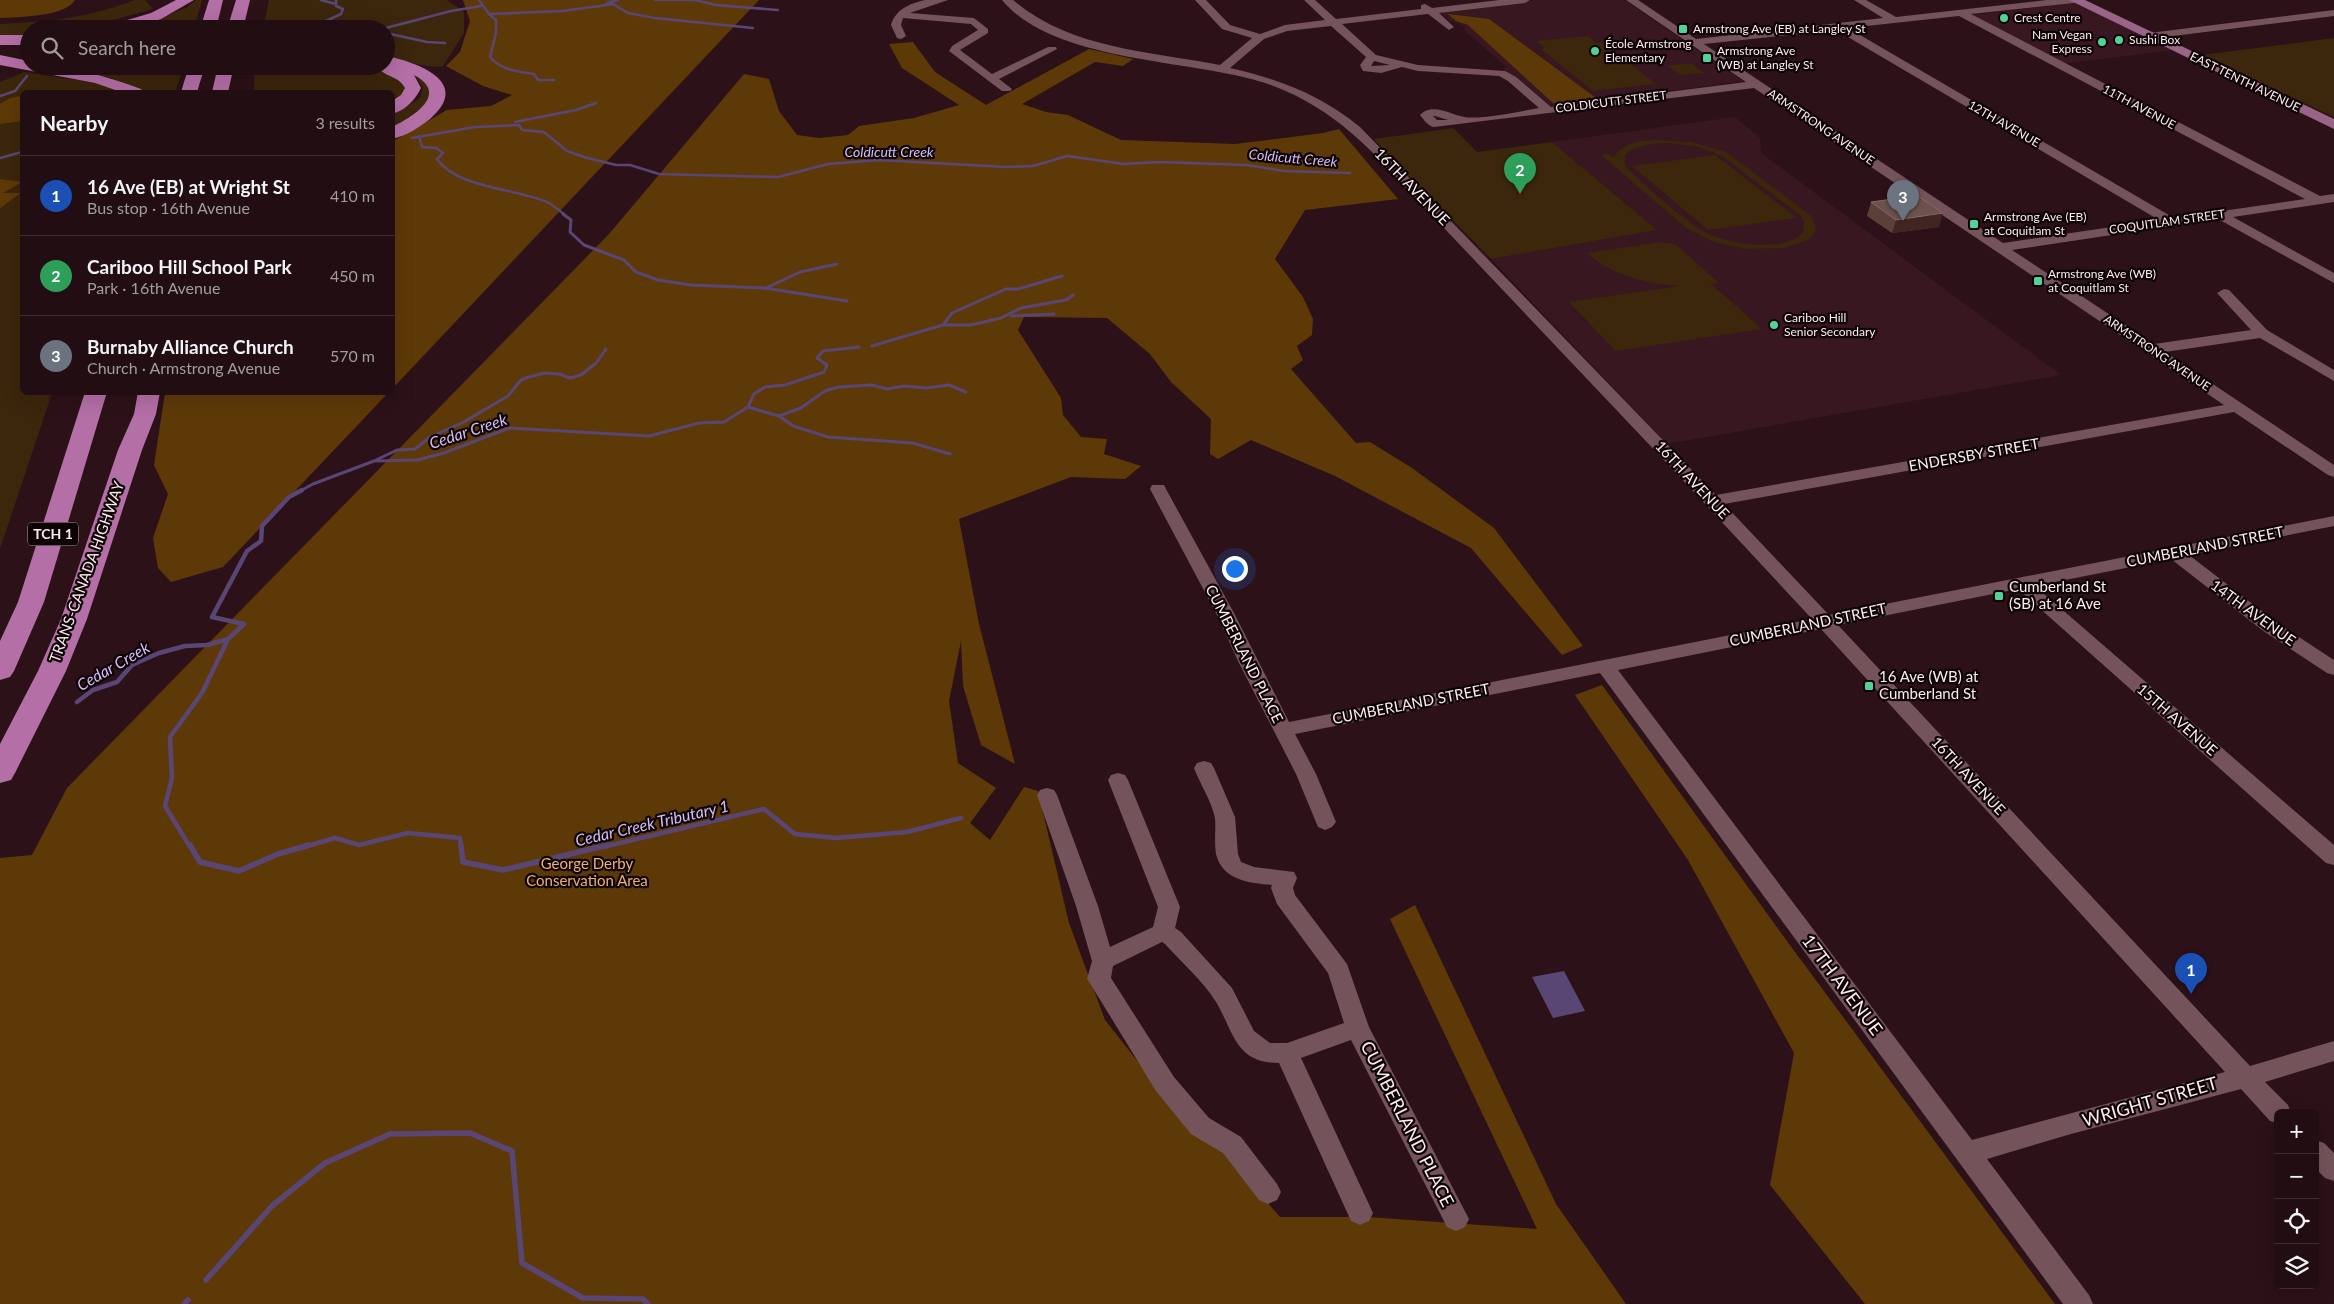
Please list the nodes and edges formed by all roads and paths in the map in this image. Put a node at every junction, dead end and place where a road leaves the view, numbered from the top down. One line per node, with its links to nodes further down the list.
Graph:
1 (187, 0): 17 (highway)
2 (216, 0): 18 (highway)
3 (242, 0): 19 (highway)
4 (943, 0): 16 (street)
5 (1007, 0): 38 (street, 16TH AVENUE)
6 (1200, 0): 26 (street)
7 (1309, 0): 21 (street)
8 (1417, 0): 13 (street)
9 (1524, 0): 13 (street)
10 (1631, 0): 29 (street, ARMSTRONG AVENUE)
11 (1859, 0): 20 (street)
12 (2074, 0): 14 (street); 25 (main road, EAST TENTH AVENUE)
13 (1430, 11): 21 (street); 23 (street)
14 (1961, 13): 20 (street); 55 (street, 11TH AVENUE)
15 (2334, 14): 25 (street)
16 (900, 15): 24 (street); 43 (street)
17 (142, 20)
18 (210, 20)
19 (237, 20)
20 (1894, 20): 22 (street)
21 (1332, 22): 26 (street); 50 (street)
22 (1838, 26): 29 (street); 57 (street, 12TH AVENUE)
23 (1449, 27)
24 (901, 36)
25 (2148, 36): 52 (main road, EAST TENTH AVENUE)
26 (1260, 37): 38 (street)
27 (0, 40): 28 (highway)
28 (20, 40)
29 (1695, 42): 44 (street, ARMSTRONG AVENUE)
30 (0, 47): 31 (highway)
31 (20, 49)
32 (1052, 49): 43 (street)
33 (0, 51): 34 (highway)
34 (20, 54)
35 (0, 60): 37 (highway)
36 (395, 63): 53 (highway)
37 (20, 64)
38 (1222, 69): 69 (street, 16TH AVENUE)
39 (395, 72): 49 (highway)
40 (78, 75): 46 (highway)
41 (194, 75): 47 (highway)
42 (224, 75): 48 (highway)
43 (992, 78): 45 (street)
44 (1756, 84): 50 (street, COLDICUTT STREET); 58 (street, ARMSTRONG AVENUE)
45 (1006, 89)
46 (129, 90)
47 (190, 90)
48 (220, 90)
49 (395, 107)
50 (1548, 110): 51 (street, COLDICUTT STREET)
51 (1465, 121)
52 (2334, 125)
53 (395, 132)
54 (2334, 198): 55 (street, COQUITLAM STREET)
55 (2317, 200): 56 (street, COQUITLAM STREET)
56 (2220, 215): 57 (street, COQUITLAM STREET); 59 (street)
57 (2171, 222): 58 (street, COQUITLAM STREET)
58 (1999, 248): 62 (street, ARMSTRONG AVENUE)
59 (2334, 279)
60 (2224, 293): 61 (street)
61 (2262, 333): 62 (street); 63 (street)
62 (2152, 349): 66 (street, ARMSTRONG AVENUE)
63 (2334, 376)
64 (95, 395): 76 (highway, TCH 1)
65 (147, 403): 79 (highway, TRANS-CANADA HIGHWAY / TCH 1)
66 (2237, 407): 67 (street, ARMSTRONG AVENUE); 69 (street, ENDERSBY STREET)
67 (2334, 472)
68 (1158, 489): 77 (street, CUMBERLAND PLACE)
69 (1711, 501): 73 (street, 16TH AVENUE)
70 (2334, 521): 71 (street, CUMBERLAND STREET)
71 (2175, 553): 72 (street, CUMBERLAND STREET); 75 (street, 14TH AVENUE)
72 (2020, 583): 73 (street, CUMBERLAND STREET); 83 (street, 15TH AVENUE)
73 (1826, 622): 74 (street, CUMBERLAND STREET); 89 (street, 16TH AVENUE)
74 (1605, 666): 77 (street, CUMBERLAND STREET); 91 (street, 17TH AVENUE)
75 (2334, 669)
76 (0, 671)
77 (1282, 730): 82 (street, CUMBERLAND PLACE)
78 (1204, 768): 86 (street, CUMBERLAND PLACE)
79 (0, 773)
80 (1118, 780): 84 (street)
81 (1047, 795): 85 (street)
82 (1325, 822)
83 (2334, 857)
84 (1163, 932): 85 (street); 88 (street, CUMBERLAND PLACE)
85 (1103, 961): 94 (street)
86 (1357, 1028): 88 (street, CUMBERLAND PLACE); 96 (street, CUMBERLAND PLACE)
87 (2334, 1051): 89 (street, WRIGHT STREET)
88 (1287, 1053): 95 (street)
89 (2245, 1076): 90 (street, 16TH AVENUE); 91 (street, WRIGHT STREET)
90 (2275, 1109)
91 (1966, 1152): 97 (street, 17TH AVENUE)
92 (2318, 1154): 93 (street)
93 (2334, 1170)
94 (1268, 1192)
95 (1360, 1214)
96 (1456, 1219)
97 (2079, 1304)

